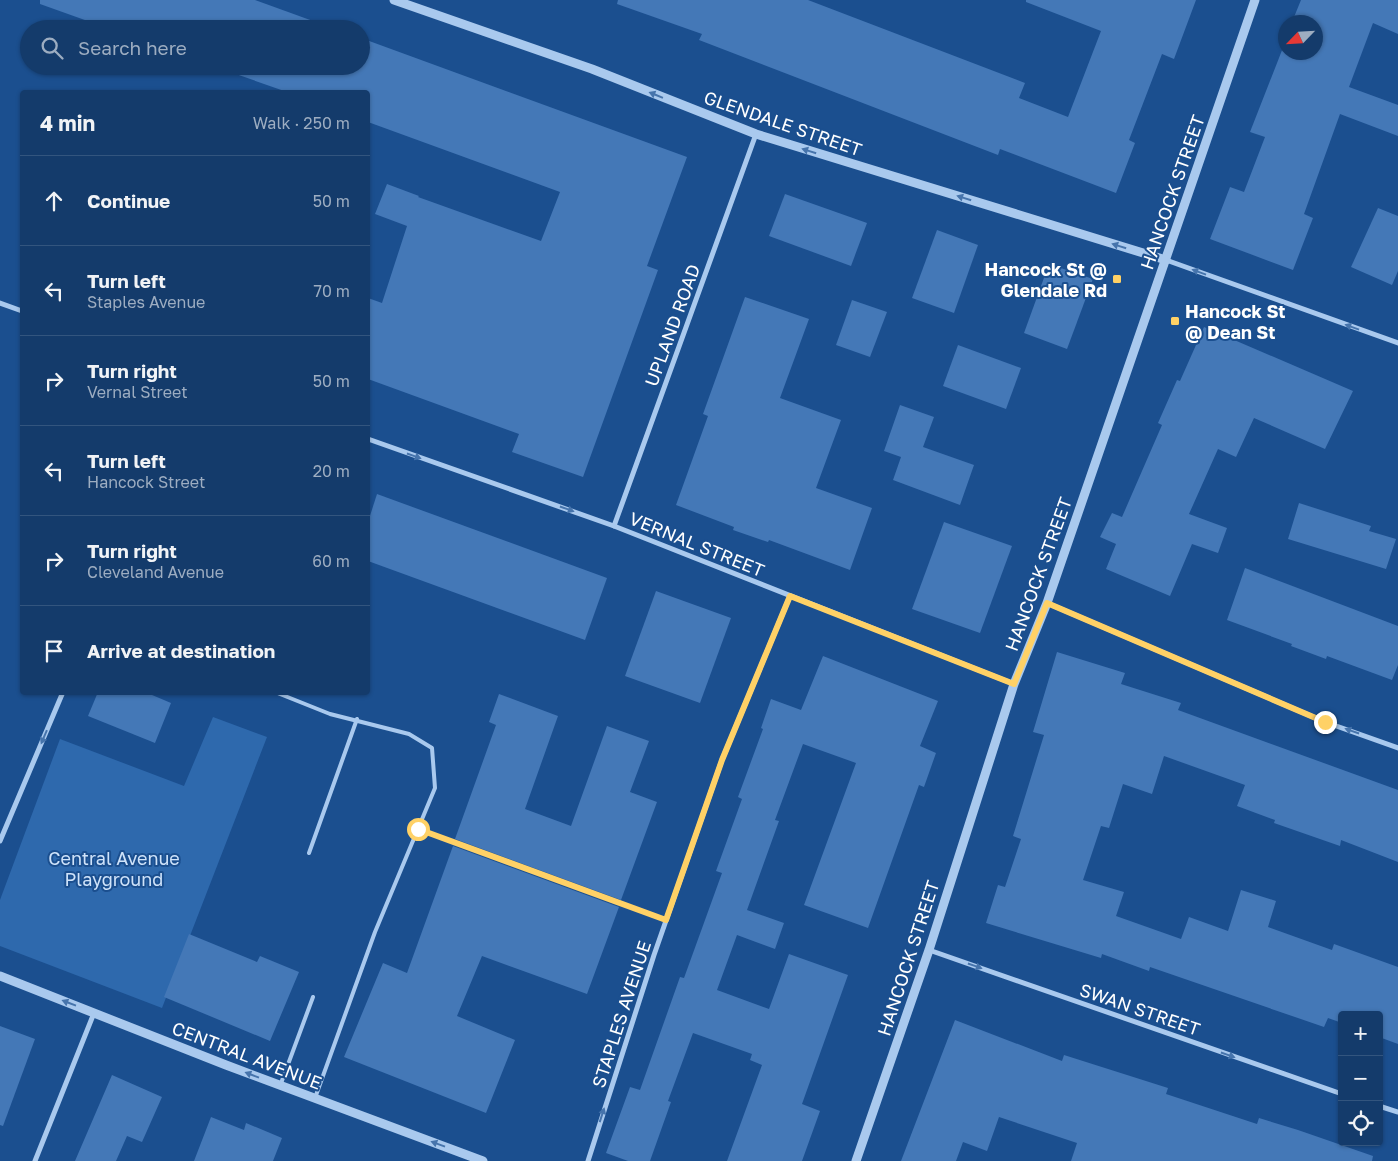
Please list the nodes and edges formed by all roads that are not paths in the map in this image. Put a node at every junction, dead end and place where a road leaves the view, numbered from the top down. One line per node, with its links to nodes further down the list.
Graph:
1 (394, 0): 3 (street, GLENDALE STREET, one-way to 1)
2 (1255, 0): 4 (street, HANCOCK STREET)
3 (756, 134): 4 (street, GLENDALE STREET, one-way to 3); 9 (street, UPLAND ROAD)
4 (1166, 260): 7 (street, one-way to 4); 11 (street, HANCOCK STREET)
5 (0, 303): 6 (street)
6 (20, 310)
7 (1398, 343)
8 (370, 441): 9 (street, VERNAL STREET, one-way to 9)
9 (614, 526): 10 (street, VERNAL STREET)
10 (790, 596): 12 (street, VERNAL STREET); 20 (street, STAPLES AVENUE)
11 (1047, 603): 12 (street, HANCOCK STREET); 16 (street, one-way to 11)
12 (1014, 684): 21 (street, HANCOCK STREET)
13 (61, 695): 18 (street, one-way to 18)
14 (282, 695): 15 (lane)
15 (357, 719): 17 (lane); 19 (lane)
16 (1398, 748)
17 (418, 829): 20 (lane); 27 (lane)
18 (0, 841)
19 (309, 853)
20 (666, 920): 32 (street, STAPLES AVENUE, one-way to 20)
21 (929, 950): 26 (street, SWAN STREET, one-way to 26); 33 (street, HANCOCK STREET)
22 (0, 976): 24 (street, CENTRAL AVENUE, one-way to 22)
23 (313, 997): 25 (lane)
24 (94, 1013): 25 (street, CENTRAL AVENUE, one-way to 24); 30 (street)
25 (280, 1086): 27 (street, CENTRAL AVENUE)
26 (1338, 1093)
27 (314, 1098): 31 (street, CENTRAL AVENUE, one-way to 27)
28 (1383, 1107): 29 (street)
29 (1398, 1112)
30 (35, 1161)
31 (483, 1161)
32 (588, 1161)
33 (856, 1161)

